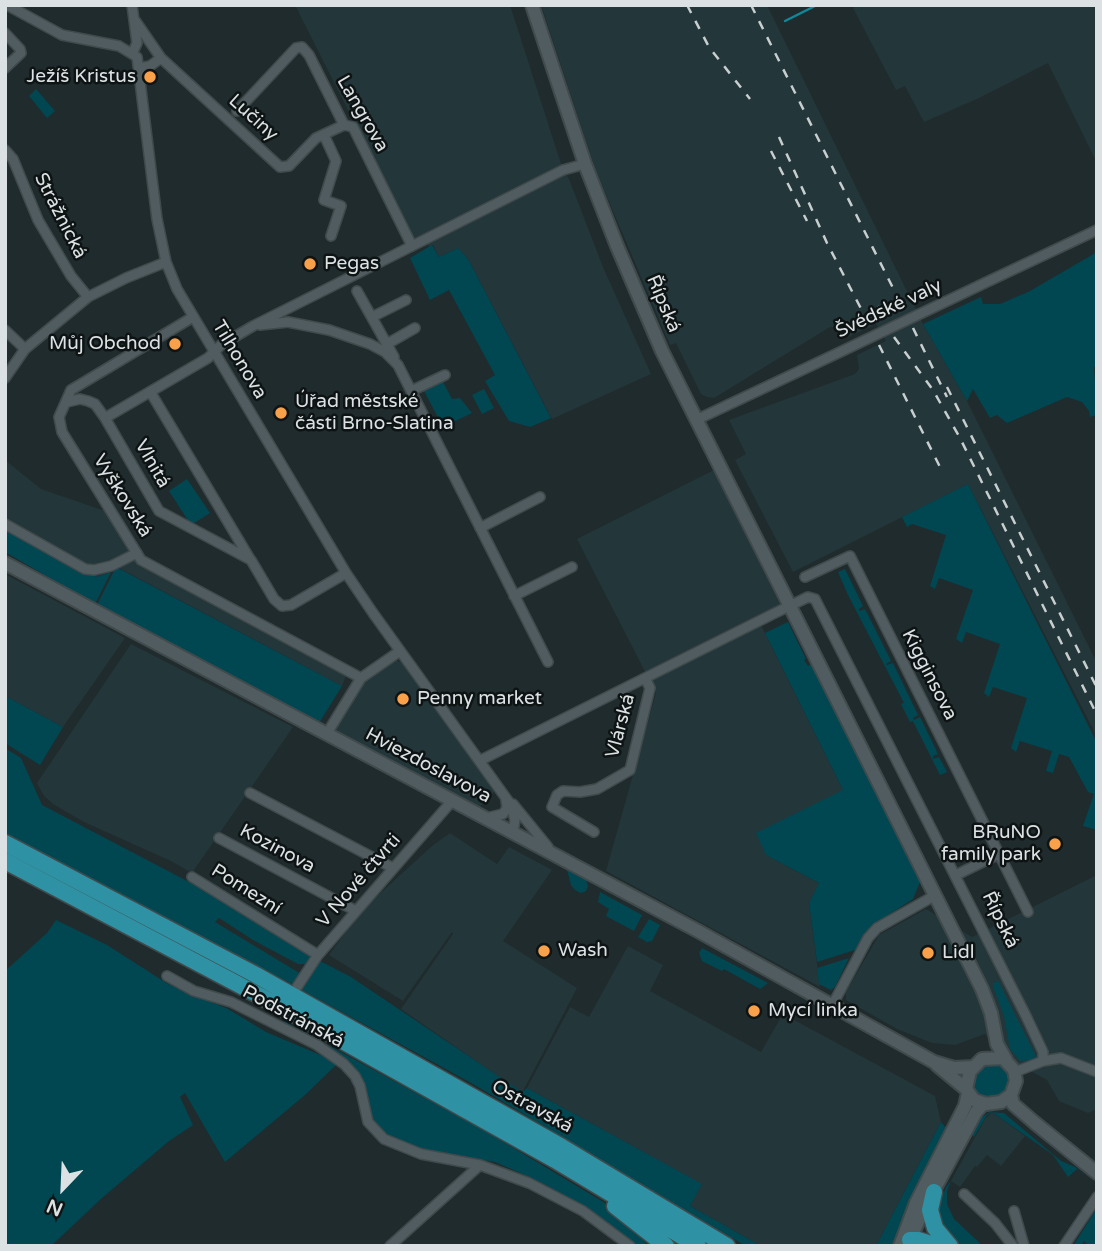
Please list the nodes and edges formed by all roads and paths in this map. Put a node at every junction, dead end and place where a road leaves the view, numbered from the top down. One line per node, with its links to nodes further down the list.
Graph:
1 (132, 5): 4 (street, Tilhonova)
2 (533, 5): 14 (main road, Řípská)
3 (6, 6): 6 (street)
4 (134, 19): 6 (street, Tilhonova); 7 (street, Lučiny)
5 (5, 33): 8 (street)
6 (133, 52): 9 (street, Tilhonova)
7 (161, 58): 9 (street); 12 (street, Lučiny)
8 (5, 68)
9 (140, 68): 18 (street, Tilhonova)
10 (237, 111): 11 (street, Langrova)
11 (344, 125): 12 (street, Lučiny); 17 (street, Langrova)
12 (324, 135): 16 (street)
13 (5, 150): 20 (street, Strážnická)
14 (585, 164): 17 (street); 39 (main road, Řípská)
15 (1097, 230): 39 (street, Švédské valy, bridge)
16 (331, 236)
17 (412, 246): 24 (street)
18 (166, 262): 20 (street); 22 (street, Tilhonova)
19 (358, 290): 23 (street)
20 (88, 297): 30 (street)
21 (406, 300): 23 (street)
22 (193, 317): 31 (street, Tilhonova); 37 (street)
23 (372, 317): 27 (street)
24 (253, 326): 28 (street); 31 (street)
25 (415, 328): 29 (street)
26 (5, 330): 30 (street)
27 (380, 331): 28 (street); 29 (street)
28 (370, 344): 32 (street)
29 (387, 344): 32 (street)
30 (25, 349): 34 (street)
31 (214, 351): 36 (street); 47 (street, Tilhonova)
32 (398, 365): 35 (street)
33 (445, 375): 35 (street)
34 (5, 378)
35 (411, 391): 42 (street)
36 (151, 393): 38 (street); 44 (street, Vlnitá)
37 (67, 402): 38 (street, Vlnitá); 43 (street, Vyškovská)
38 (105, 418): 44 (street, Vlnitá)
39 (696, 420): 50 (main road, Řípská)
40 (540, 497): 42 (street)
41 (5, 524): 43 (street)
42 (480, 528): 49 (street)
43 (136, 553): 53 (street, Vyškovská)
44 (251, 560): 47 (street, Vlnitá)
45 (5, 563): 55 (main road, Hviezdoslavova)
46 (572, 567): 49 (street)
47 (346, 573): 51 (street, Tilhonova)
48 (805, 577): 65 (street, Kigginsova)
49 (514, 596): 52 (street)
50 (788, 606): 54 (street, Vlárská); 69 (street, Řípská); 71 (main road, Řípská)
51 (400, 651): 53 (street); 56 (street, Tilhonova)
52 (548, 662)
53 (361, 678): 55 (street)
54 (645, 678): 56 (street, Vlárská); 62 (street, Vlárská)
55 (326, 735): 59 (main road, Hviezdoslavova)
56 (481, 760): 58 (street, Tilhonova)
57 (250, 793): 68 (street)
58 (505, 795): 60 (street); 61 (street, Tilhonova); 66 (street, Tilhonova)
59 (452, 801): 60 (main road, Hviezdoslavova); 68 (street, V Nové čtvrti)
60 (486, 818): 61 (main road, Hviezdoslavova)
61 (513, 832): 66 (main road, Hviezdoslavova)
62 (594, 832)
63 (219, 838): 72 (street, Kozinova)
64 (5, 843): 104 (highway, Ostravská)
65 (999, 854): 69 (street); 73 (street, Kigginsova)
66 (557, 856): 77 (main road, Hviezdoslavova)
67 (5, 862): 91 (highway, Ostravská)
68 (393, 868): 72 (street, V Nové čtvrti)
69 (956, 875): 81 (street, Řípská)
70 (192, 877): 74 (street, Pomezní)
71 (934, 896): 77 (street); 78 (main road, Řípská)
72 (356, 911): 74 (street, V Nové čtvrti)
73 (1028, 912)
74 (318, 955): 76 (street, V Nové čtvrti)
75 (167, 976): 92 (street, Podstránská)
76 (297, 987)
77 (833, 1004): 82 (main road, Hviezdoslavova)
78 (994, 1025): 79 (main road); 80 (main road, Řípská)
79 (986, 1058): 80 (main road); 83 (main road)
80 (1006, 1060): 84 (main road)
81 (1043, 1060): 84 (street); 85 (street)
82 (934, 1062): 83 (main road, Hviezdoslavova); 86 (main road)
83 (973, 1067): 86 (main road)
84 (1015, 1072): 87 (main road)
85 (1097, 1072)
86 (967, 1091): 89 (main road); 94 (main road)
87 (1011, 1095): 88 (main road); 90 (main road)
88 (999, 1103): 89 (main road); 90 (main road)
89 (983, 1104): 94 (main road)
90 (1035, 1123): 93 (main road)
91 (555, 1160): 102 (highway); 103 (highway, Ostravská)
92 (480, 1165): 100 (street); 101 (street, Podstránská)
93 (1097, 1173)
94 (931, 1186): 98 (main road); 98 (main road); 106 (highway)
95 (964, 1194): 107 (street)
96 (1097, 1197): 108 (street)
97 (1014, 1211): 99 (street)
98 (908, 1241): 105 (highway)
99 (1023, 1242): 107 (street)
100 (390, 1246)
101 (630, 1246)
102 (666, 1246)
103 (698, 1246)
104 (727, 1246)
105 (937, 1246)
106 (950, 1246)
107 (1013, 1246)
108 (1064, 1246)

